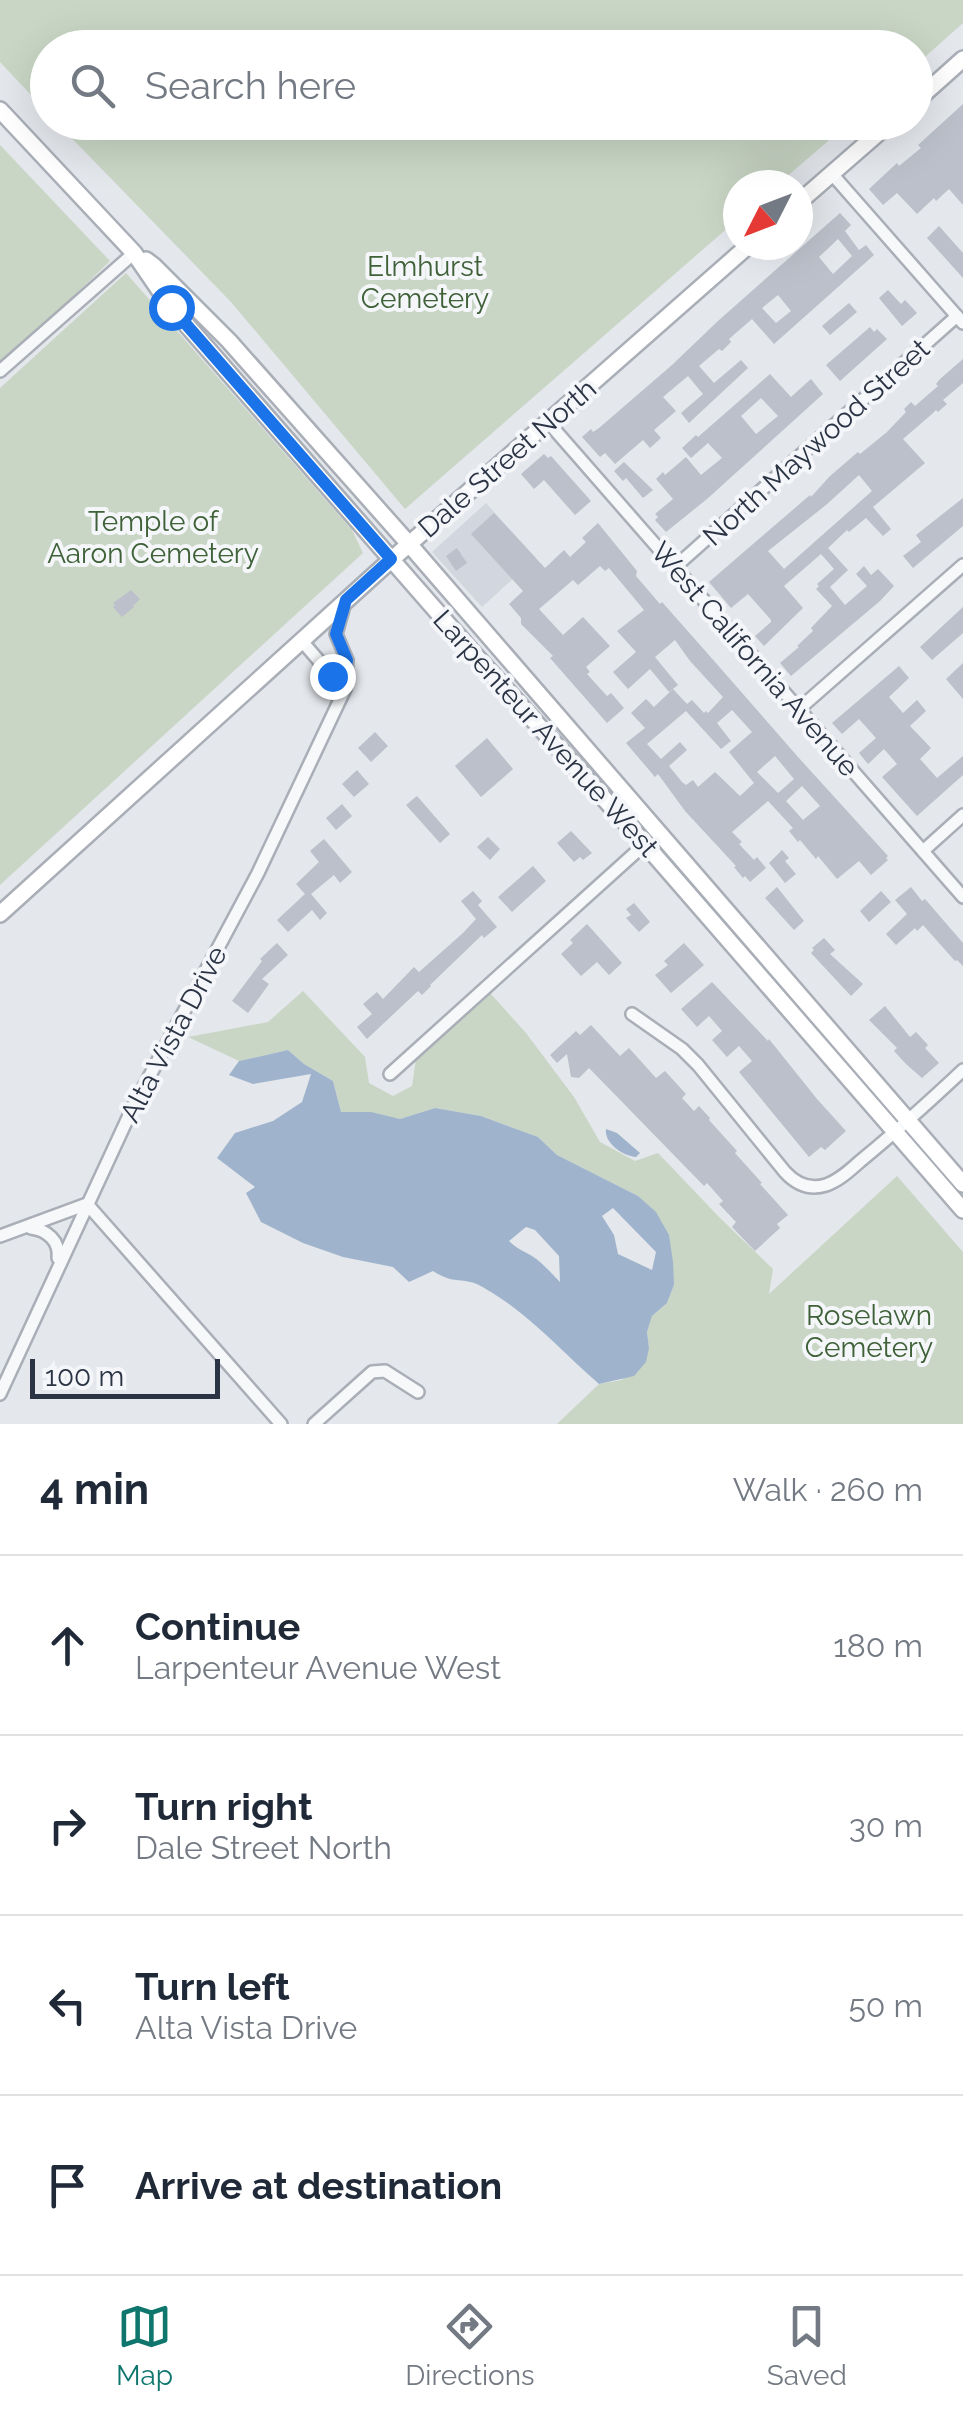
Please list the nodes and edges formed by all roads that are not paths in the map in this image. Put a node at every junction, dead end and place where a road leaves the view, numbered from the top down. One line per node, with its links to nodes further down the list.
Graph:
1 (963, 59): 2 (main road)
2 (933, 86)
3 (0, 110): 7 (main road, Larpenteur Avenue West)
4 (871, 140): 5 (main road)
5 (832, 174): 6 (main road); 9 (street)
6 (813, 190)
7 (134, 252): 10 (street); 12 (main road, Larpenteur Avenue West); 13 (main road, Larpenteur Avenue West)
8 (732, 260): 11 (main road, Dale Street North)
9 (960, 320): 15 (street, North Maywood Street)
10 (0, 371)
11 (548, 422): 12 (main road, Dale Street North); 15 (street, West California Avenue)
12 (409, 544): 13 (main road, Dale Street North); 28 (main road, Larpenteur Avenue West)
13 (391, 559): 16 (main road, Dale Street North); 21 (main road, Larpenteur Avenue West)
14 (963, 565): 19 (street)
15 (675, 567): 19 (street, West California Avenue)
16 (346, 600): 17 (main road, Dale Street North); 18 (street, Alta Vista Drive)
17 (301, 640): 18 (street); 24 (main road, Dale Street North)
18 (345, 676): 30 (street, Alta Vista Drive)
19 (799, 709): 22 (street, West California Avenue)
20 (963, 815): 22 (street)
21 (645, 844): 27 (street); 28 (main road, Larpenteur Avenue West)
22 (923, 850): 23 (street, West California Avenue)
23 (963, 896)
24 (0, 914)
25 (632, 1014): 28 (street)
26 (963, 1070): 28 (street)
27 (390, 1074)
28 (902, 1126): 29 (main road, Larpenteur Avenue West); 31 (main road, Larpenteur Avenue West)
29 (963, 1184)
30 (87, 1204): 32 (street); 34 (street, Alta Vista Drive); 37 (street)
31 (963, 1210)
32 (27, 1227): 33 (street); 34 (street)
33 (0, 1236)
34 (56, 1270): 36 (street, Alta Vista Drive)
35 (418, 1392): 38 (street)
36 (0, 1394)
37 (281, 1424)
38 (314, 1424)

